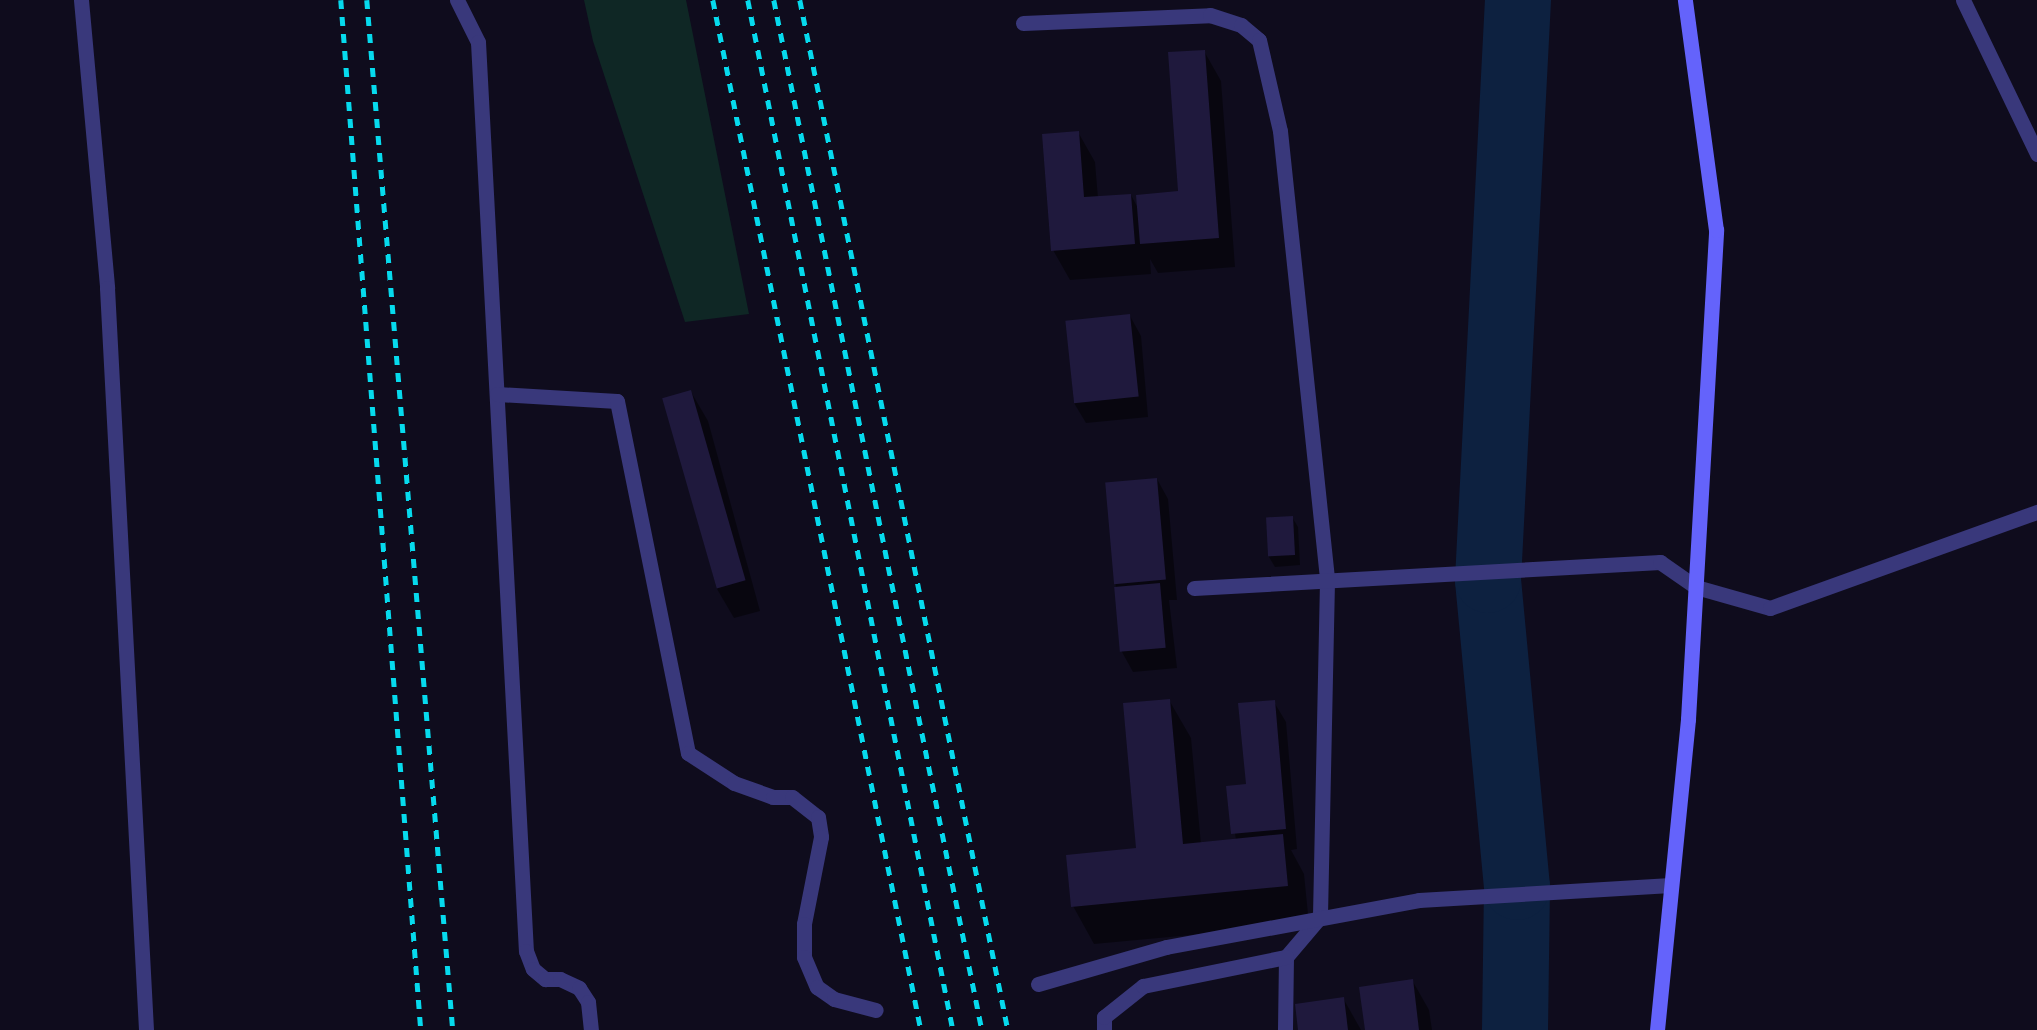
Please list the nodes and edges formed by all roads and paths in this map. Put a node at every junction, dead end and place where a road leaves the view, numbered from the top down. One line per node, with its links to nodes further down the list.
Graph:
1 (81, 0): 17 (street)
2 (456, 0): 7 (street)
3 (1684, 0): 10 (street)
4 (1963, 0): 6 (street)
5 (1023, 23): 9 (street)
6 (2037, 154)
7 (496, 394): 16 (street); 18 (street)
8 (2037, 512): 10 (street)
9 (1327, 581): 10 (street); 11 (street); 13 (street)
10 (1696, 587): 12 (street)
11 (1194, 588)
12 (1671, 885): 13 (street); 21 (street)
13 (1320, 917): 14 (street); 15 (street)
14 (1286, 957): 19 (street); 20 (street)
15 (1038, 984)
16 (876, 1010)
17 (146, 1030)
18 (591, 1030)
19 (1104, 1030)
20 (1286, 1030)
21 (1657, 1030)

